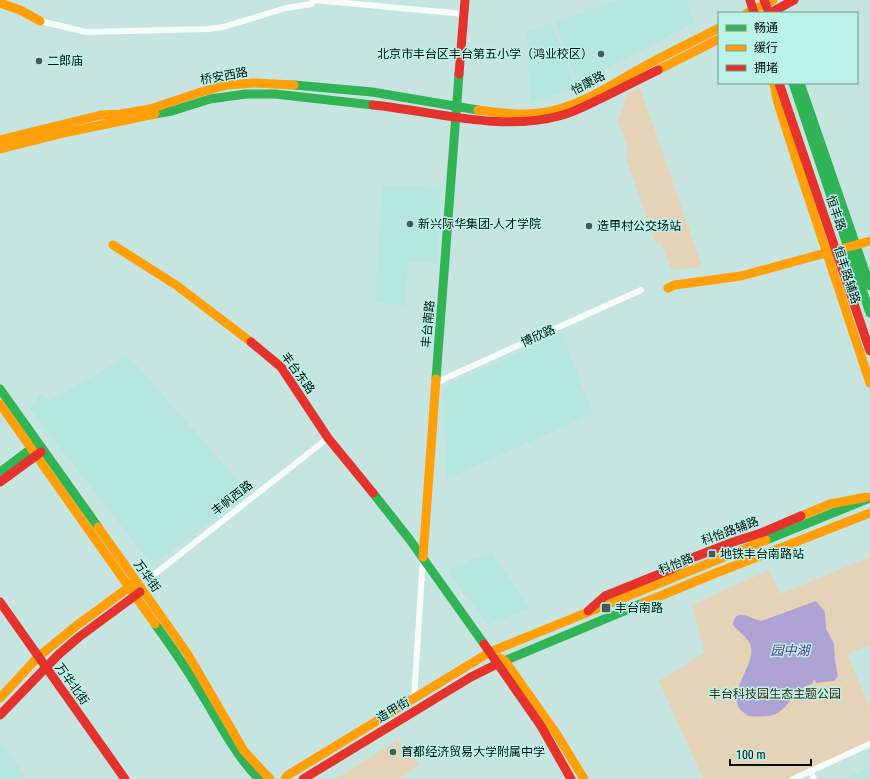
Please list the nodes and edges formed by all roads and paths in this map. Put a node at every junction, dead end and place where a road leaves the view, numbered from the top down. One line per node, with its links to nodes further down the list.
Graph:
1 (464, 0): 10 (main road, 丰台南路)
2 (750, 0): 7 (main road)
3 (794, 0): 9 (main road)
4 (312, 1): 10 (street); 11 (street)
5 (768, 1): 7 (main road); 8 (main road)
6 (0, 3): 11 (main road)
7 (752, 12)
8 (770, 12)
9 (772, 12)
10 (464, 14): 18 (main road, 丰台南路)
11 (40, 21)
12 (718, 29): 18 (main road, 怡康路)
13 (718, 40): 18 (main road, 怡康路)
14 (774, 84): 25 (main road, 恒丰路辅路)
15 (779, 84): 24 (main road, 恒丰路)
16 (793, 84): 23 (main road, 恒丰路)
17 (800, 84): 23 (main road, 恒丰路辅路)
18 (456, 112): 19 (main road, 桥安西路); 20 (main road, 桥安西路); 31 (main road, 丰台南路)
19 (0, 140)
20 (0, 150)
21 (870, 240): 23 (main road)
22 (113, 245): 35 (main road, 丰台东路)
23 (852, 246): 24 (main road); 26 (main road, 恒丰路辅路); 29 (main road, 恒丰路)
24 (836, 250): 25 (main road); 30 (main road, 恒丰路)
25 (826, 252): 27 (main road); 32 (main road, 恒丰路辅路)
26 (870, 286)
27 (668, 288)
28 (641, 290): 31 (street, 博欣路)
29 (870, 313)
30 (870, 351)
31 (435, 383): 41 (main road, 丰台南路)
32 (870, 383)
33 (0, 389): 36 (main road, 万华街)
34 (0, 404): 36 (main road, 万华街)
35 (328, 438): 41 (main road, 丰台东路); 42 (street, 丰帆西路)
36 (38, 449): 37 (main road); 38 (main road); 43 (main road, 万华街); 44 (main road, 万华街)
37 (0, 472)
38 (0, 482)
39 (870, 497): 48 (main road, 科怡路)
40 (870, 513): 50 (main road, 科怡路)
41 (423, 557): 48 (main road); 53 (street, 造甲街)
42 (151, 577)
43 (137, 582): 44 (main road); 45 (main road, 万华街)
44 (129, 588): 46 (main road, 万华街); 49 (main road)
45 (143, 590): 46 (main road); 59 (main road, 万华街)
46 (135, 596): 51 (main road); 58 (main road, 万华街)
47 (0, 602): 49 (main road, 万华北街)
48 (490, 652): 50 (main road); 53 (main road, 造甲街)
49 (38, 657): 51 (main road, 万华北街); 52 (main road)
50 (501, 662): 61 (main road, 造甲街); 62 (main road); 63 (main road)
51 (46, 667): 54 (main road); 57 (main road, 万华北街)
52 (0, 698)
53 (414, 698): 60 (main road, 造甲街)
54 (0, 715)
55 (870, 744): 56 (street)
56 (810, 771): 64 (street); 65 (street)
57 (125, 779)
58 (258, 779)
59 (270, 779)
60 (286, 779)
61 (303, 779)
62 (571, 779)
63 (584, 779)
64 (792, 779)
65 (814, 779)

